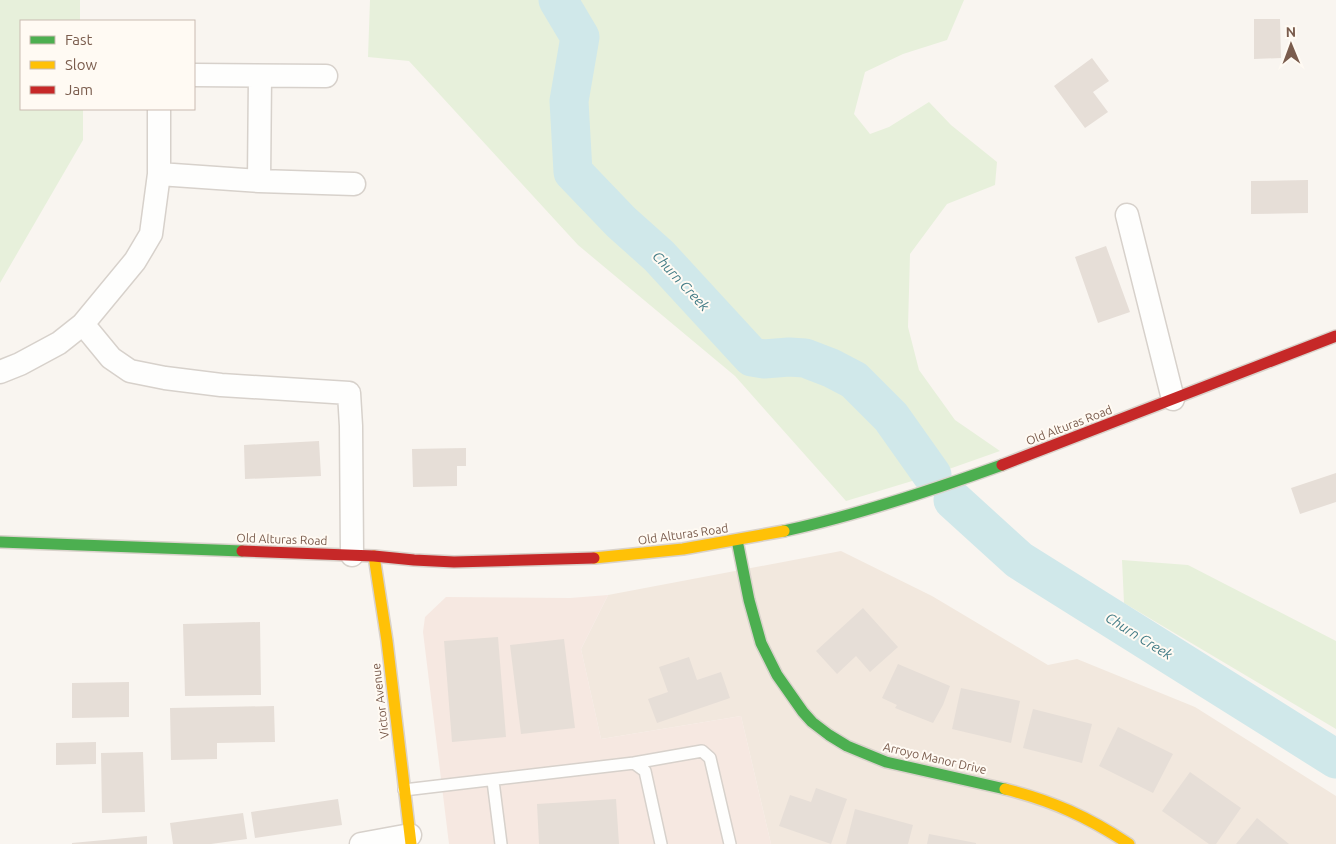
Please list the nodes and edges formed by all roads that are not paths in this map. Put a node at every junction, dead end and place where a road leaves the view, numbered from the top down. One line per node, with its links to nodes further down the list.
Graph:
1 (195, 75): 2 (street)
2 (260, 76): 3 (street); 6 (street)
3 (326, 76)
4 (159, 110): 5 (street)
5 (158, 174): 6 (street); 9 (street)
6 (259, 181): 7 (street)
7 (354, 184)
8 (1127, 215): 12 (street)
9 (83, 324): 11 (street); 15 (street)
10 (1336, 336): 12 (main road, Old Alturas Road)
11 (0, 372)
12 (1173, 399): 13 (main road, Old Alturas Road)
13 (737, 540): 16 (main road, Old Alturas Road); 25 (main road, Arroyo Manor Drive)
14 (0, 542): 15 (main road, Old Alturas Road)
15 (352, 555): 16 (main road, Old Alturas Road)
16 (374, 556): 19 (main road, Victor Avenue)
17 (634, 763): 18 (lane); 23 (lane); 24 (lane)
18 (493, 781): 19 (lane); 22 (lane)
19 (404, 790): 20 (main road, Victor Avenue)
20 (411, 839): 21 (street)
21 (361, 844)
22 (502, 844)
23 (661, 844)
24 (730, 844)
25 (1129, 844)

